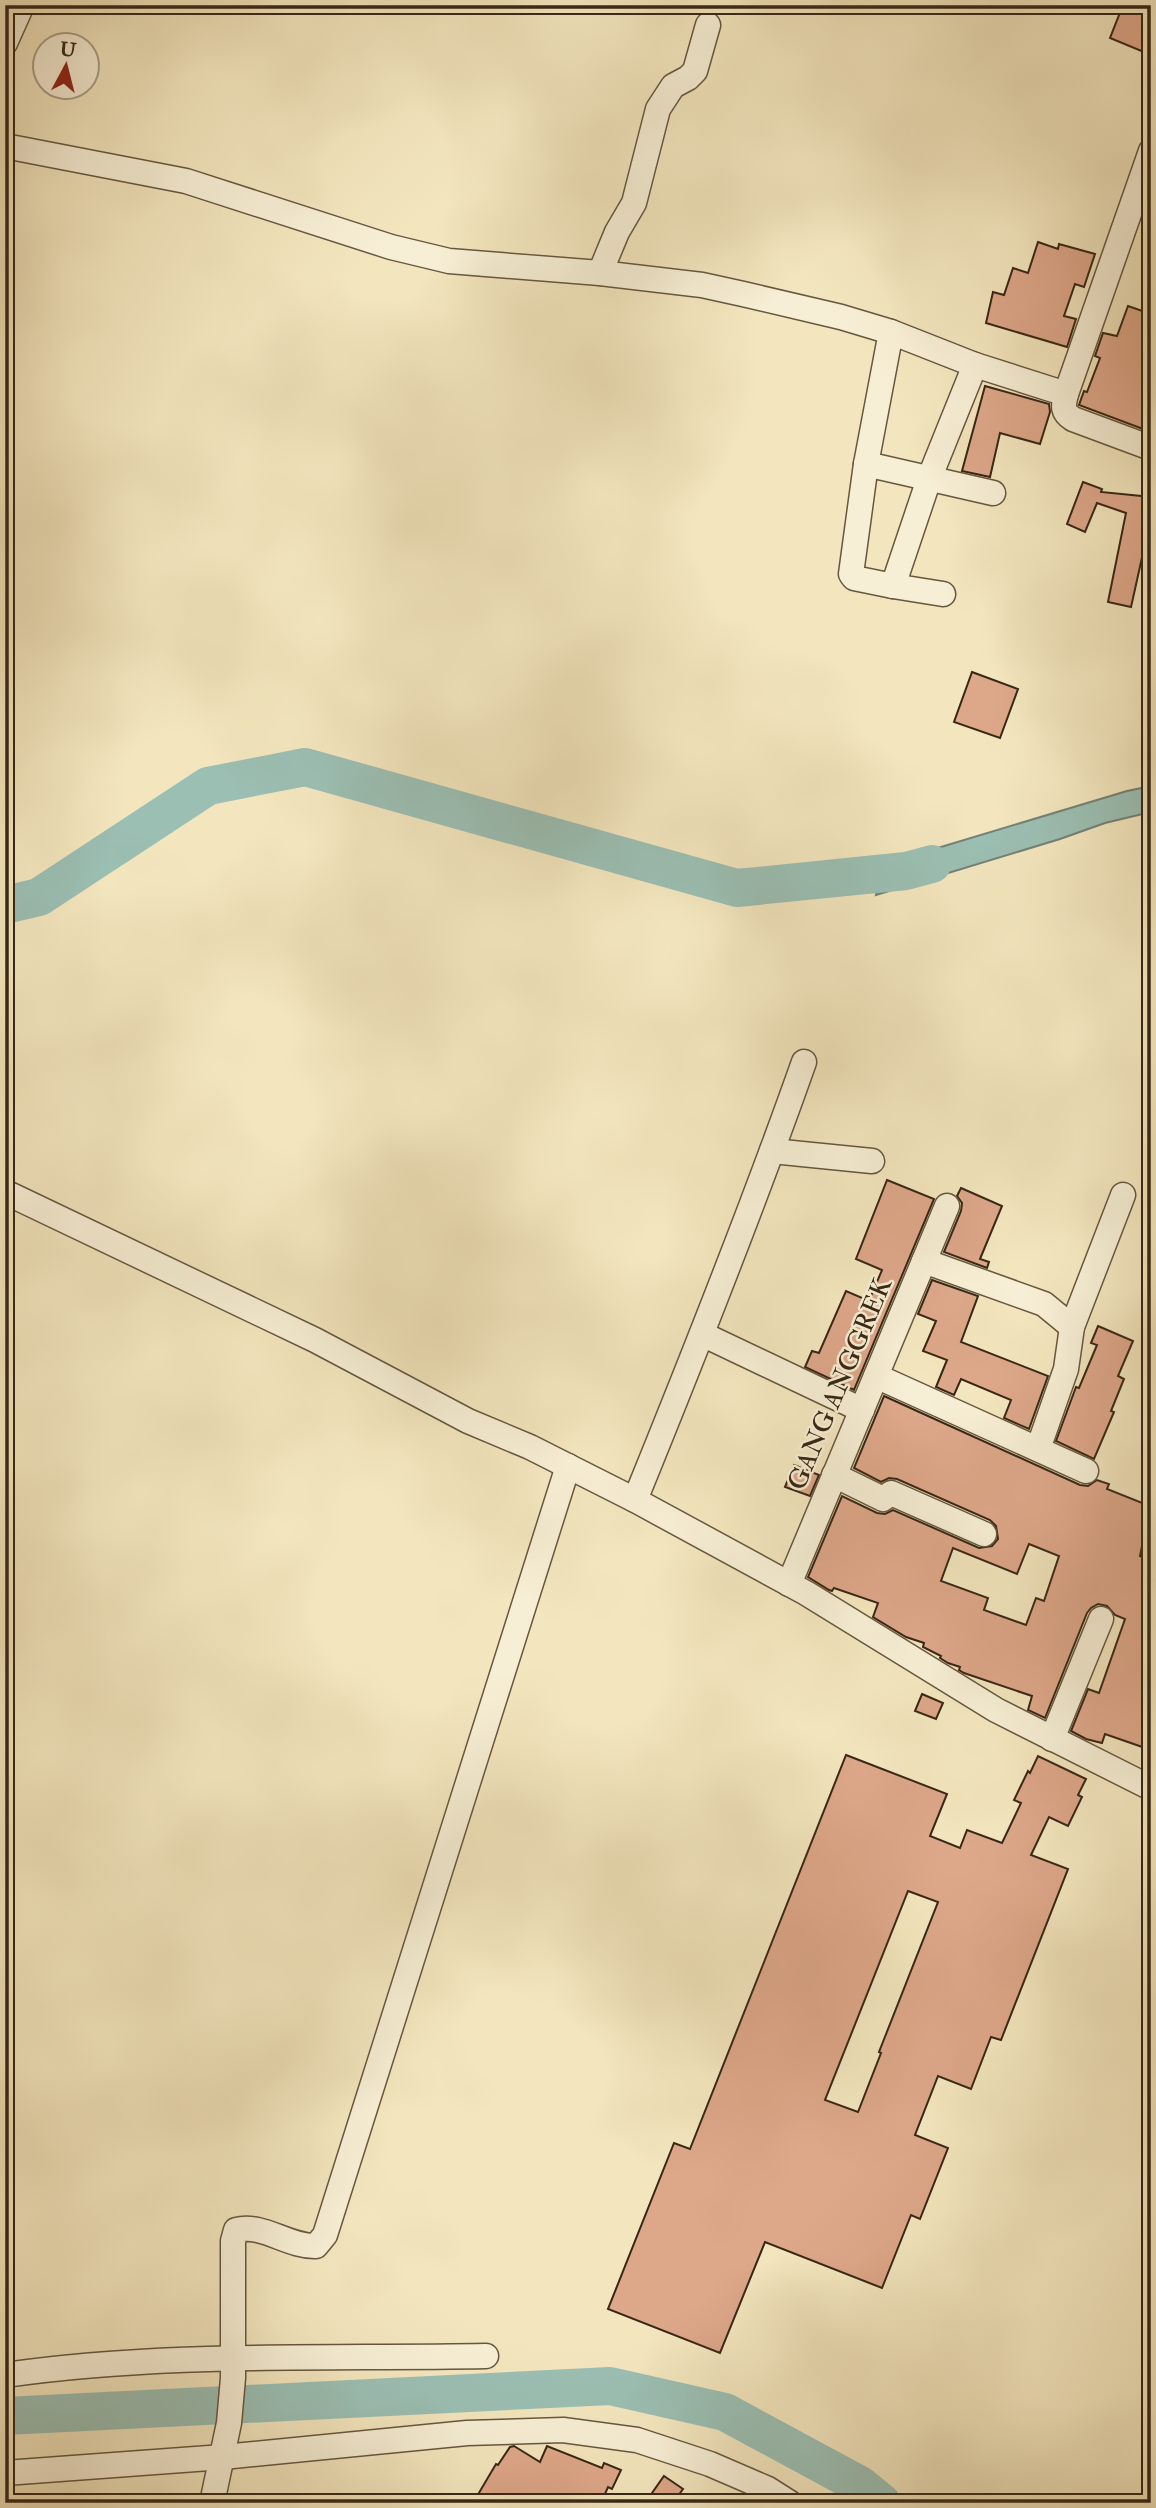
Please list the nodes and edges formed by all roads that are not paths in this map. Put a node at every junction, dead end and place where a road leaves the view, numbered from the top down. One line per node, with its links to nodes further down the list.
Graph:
1 (22, 5): 3 (street)
2 (708, 24): 6 (street)
3 (5, 43)
4 (5, 146): 6 (street)
5 (1151, 151): 9 (street)
6 (600, 274): 7 (street)
7 (891, 332): 8 (street); 11 (street)
8 (975, 365): 9 (street); 12 (street)
9 (1066, 394): 10 (street)
10 (1151, 448)
11 (866, 464): 12 (street); 14 (street)
12 (929, 479): 13 (street); 14 (street)
13 (993, 493)
14 (893, 586): 15 (street)
15 (943, 594)
16 (804, 1062): 17 (street)
17 (772, 1151): 18 (street); 24 (street)
18 (872, 1161)
19 (5, 1192): 28 (street)
20 (1123, 1195): 23 (street)
21 (947, 1206): 22 (street, GANG ANGGREK)
22 (924, 1261): 23 (street); 25 (street, GANG ANGGREK)
23 (1072, 1327): 27 (street)
24 (702, 1334): 26 (street); 31 (street)
25 (876, 1376): 26 (street, GANG ANGGREK); 27 (street)
26 (862, 1410): 30 (street, GANG ANGGREK)
27 (1038, 1449): 29 (street)
28 (568, 1466): 31 (street); 38 (street)
29 (1086, 1471)
30 (834, 1475): 32 (street); 33 (street, GANG ANGGREK)
31 (635, 1500): 33 (street)
32 (984, 1534)
33 (789, 1584): 35 (street)
34 (1101, 1619): 35 (street)
35 (1052, 1739): 36 (street)
36 (1151, 1788)
37 (486, 2356): 38 (street)
38 (233, 2369): 39 (street); 40 (street)
39 (5, 2375)
40 (223, 2457): 41 (street); 42 (street); 43 (street)
41 (5, 2473)
42 (763, 2496): 44 (street)
43 (212, 2503)
44 (790, 2503)

